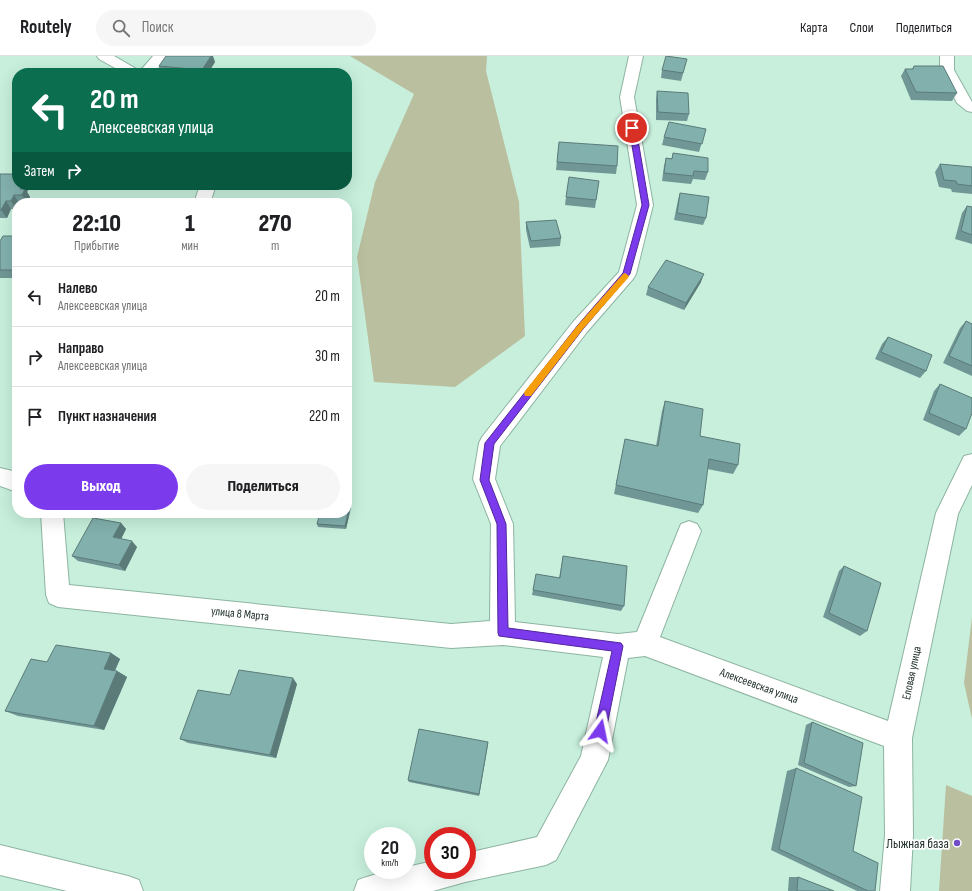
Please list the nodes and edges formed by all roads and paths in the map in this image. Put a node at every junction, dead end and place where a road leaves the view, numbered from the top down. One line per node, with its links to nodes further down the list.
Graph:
1 (104, 56): 5 (street)
2 (161, 56): 6 (street)
3 (636, 56): 13 (street)
4 (946, 56): 7 (street)
5 (125, 68)
6 (150, 68)
7 (972, 108)
8 (972, 463): 16 (street, Еловая улица)
9 (0, 477): 10 (street)
10 (12, 481)
11 (52, 518): 13 (street, улица 8 Марта)
12 (689, 531): 14 (street)
13 (503, 633): 15 (street, Алексеевская улица)
14 (645, 644): 15 (street, Алексеевская улица); 16 (street, Алексеевская улица)
15 (618, 646): 18 (street)
16 (898, 738): 22 (street, Еловая улица)
17 (0, 860): 20 (street)
18 (476, 866)
19 (424, 878): 21 (street)
20 (128, 891)
21 (369, 891)
22 (895, 891)

